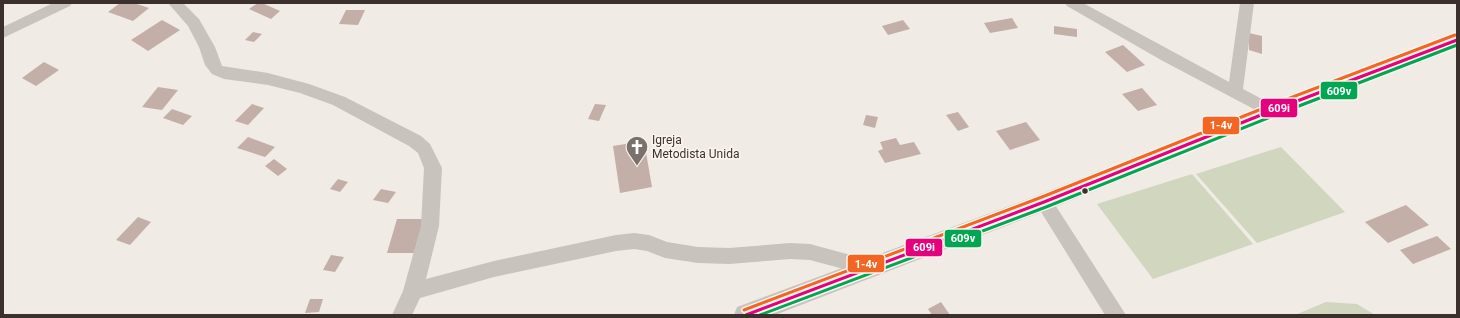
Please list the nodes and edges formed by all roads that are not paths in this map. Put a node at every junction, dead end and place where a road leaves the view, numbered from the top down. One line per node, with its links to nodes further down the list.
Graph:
1 (65, 3): 5 (street)
2 (175, 3): 11 (street)
3 (1072, 3): 7 (street)
4 (1247, 3): 7 (street)
5 (3, 33)
6 (1457, 40): 8 (street)
7 (1235, 92): 8 (street)
8 (1271, 111): 9 (street)
9 (1044, 202): 10 (street); 14 (street)
10 (869, 268): 11 (street); 13 (street)
11 (413, 291): 12 (street)
12 (402, 315)
13 (746, 315)
14 (1116, 315)

